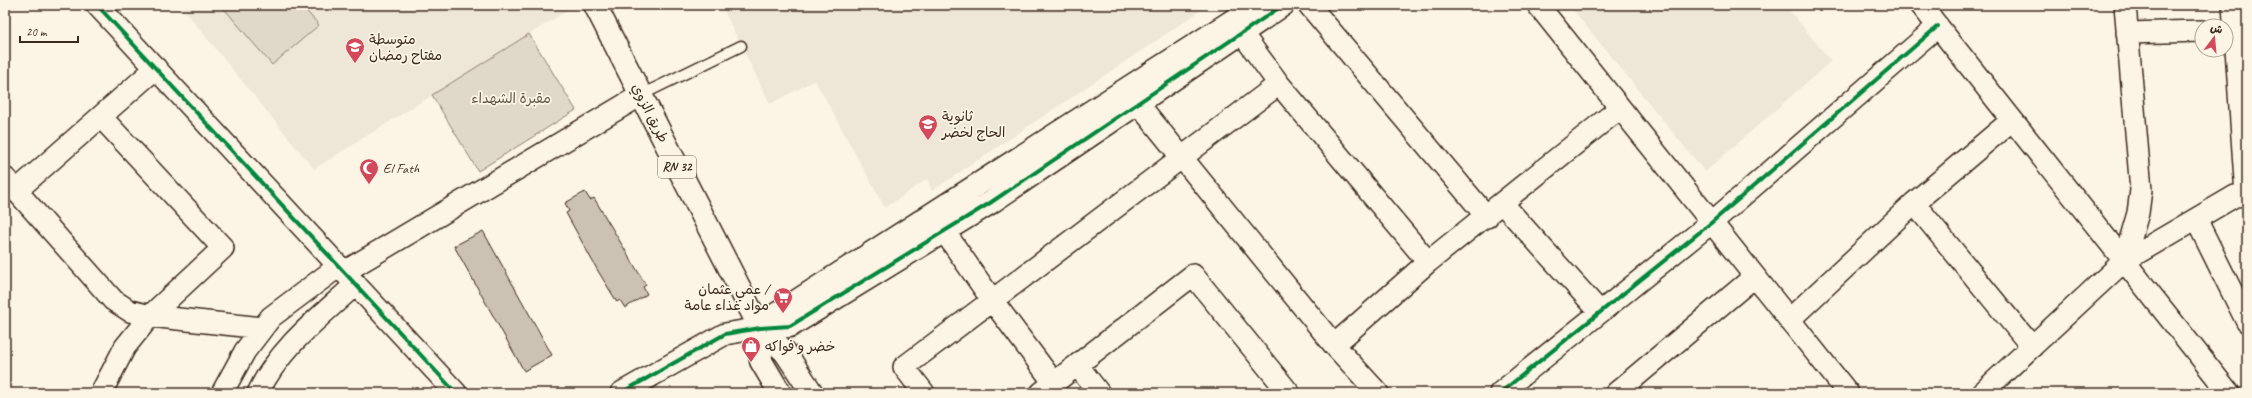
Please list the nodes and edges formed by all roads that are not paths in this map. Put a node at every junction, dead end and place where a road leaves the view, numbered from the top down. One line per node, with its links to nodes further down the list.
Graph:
1 (97, 5): 15 (street)
2 (595, 5): 17 (street, طريق الزوي / RN 32)
3 (1257, 5): 10 (street)
4 (1282, 5): 10 (street)
5 (1309, 5): 27 (street)
6 (1538, 5): 19 (street)
7 (2125, 5): 13 (street)
8 (2232, 5): 11 (street)
9 (1929, 12): 21 (street); 30 (street)
10 (1238, 27): 16 (street); 18 (street)
11 (2236, 30): 24 (street)
12 (2194, 31): 13 (street)
13 (2127, 33): 31 (street)
14 (741, 46): 17 (lane)
15 (156, 68): 20 (street); 33 (street)
16 (1279, 84): 22 (street); 32 (street)
17 (641, 96): 33 (street); 41 (street, طريق الزوي / RN 32)
18 (1133, 97): 22 (street); 29 (street)
19 (1620, 108): 25 (street); 30 (street)
20 (101, 117): 23 (street); 37 (street)
21 (2012, 120): 26 (street); 31 (street)
22 (1181, 157): 35 (street); 42 (street)
23 (11, 184): 37 (street)
24 (2247, 195): 28 (street)
25 (1502, 203): 27 (street); 36 (street)
26 (1914, 203): 39 (street); 43 (street)
27 (1487, 217): 32 (street)
28 (2196, 219): 31 (street); 38 (street)
29 (939, 222): 35 (street); 41 (street)
30 (1711, 223): 34 (street); 36 (street)
31 (2124, 261): 43 (street); 61 (street)
32 (1428, 262): 42 (street)
33 (346, 274): 40 (street); 51 (street); 52 (street)
34 (1754, 277): 39 (street); 59 (street)
35 (992, 300): 45 (street); 55 (street)
36 (1600, 312): 58 (street)
37 (150, 316): 40 (street); 49 (street)
38 (2246, 316)
39 (1789, 320): 47 (street)
40 (262, 328): 50 (street)
41 (760, 328): 48 (street); 53 (street, طريق الزوي / RN 32); 54 (street, طريق الزوي / RN 32)
42 (1334, 345): 57 (street)
43 (2032, 347): 60 (street)
44 (1078, 366): 45 (street); 46 (street); 56 (street)
45 (1048, 388)
46 (1281, 390)
47 (1838, 390)
48 (624, 392)
49 (101, 393)
50 (222, 393)
51 (258, 393)
52 (456, 393)
53 (780, 393)
54 (812, 393)
55 (924, 393)
56 (1099, 393)
57 (1378, 393)
58 (1500, 393)
59 (1616, 393)
60 (1982, 393)
61 (2229, 393)

